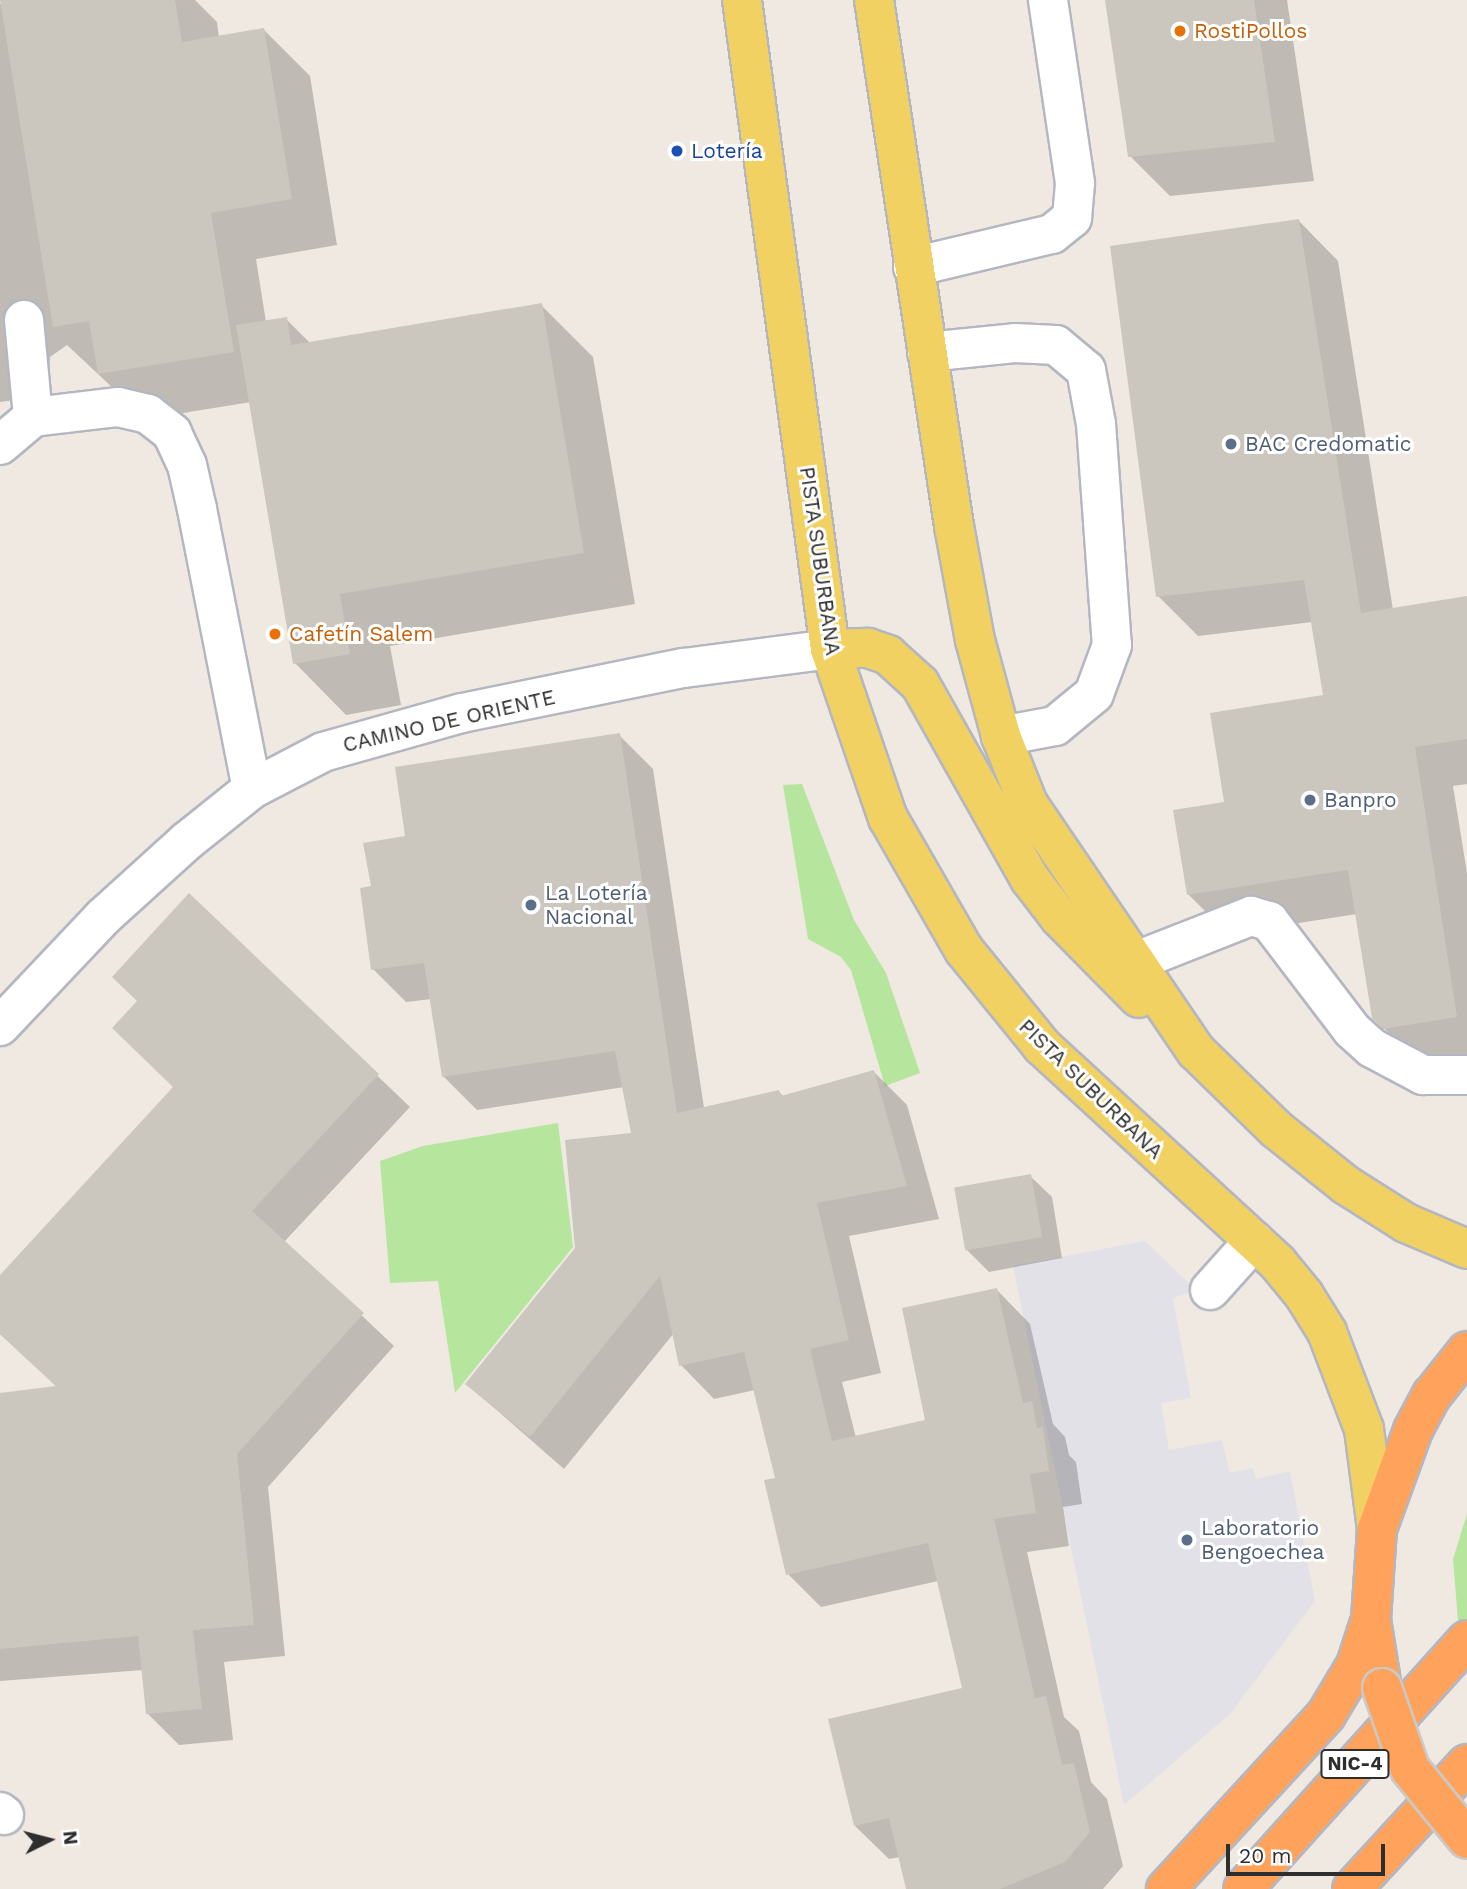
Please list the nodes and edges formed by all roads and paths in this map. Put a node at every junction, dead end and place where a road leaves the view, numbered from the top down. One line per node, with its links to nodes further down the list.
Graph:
1 (742, 0): 9 (main road, PISTA SUBURBANA)
2 (874, 0): 4 (main road)
3 (1048, 0): 4 (street)
4 (913, 267): 6 (main road)
5 (24, 320): 7 (street)
6 (927, 352): 10 (main road); 10 (street)
7 (33, 417): 8 (street); 11 (street)
8 (0, 445)
9 (830, 649): 11 (street, CAMINO DE ORIENTE); 14 (main road); 16 (main road, PISTA SUBURBANA)
10 (1001, 736): 12 (main road)
11 (251, 789): 13 (street, CAMINO DE ORIENTE)
12 (1134, 962): 14 (main road); 15 (street)
13 (6, 1009)
14 (1196, 1051): 17 (main road)
15 (1467, 1075)
16 (1254, 1241): 18 (street); 20 (main road, PISTA SUBURBANA)
17 (1467, 1249)
18 (1210, 1290)
19 (1467, 1351): 20 (highway)
20 (1377, 1529): 21 (highway)
21 (1371, 1619): 24 (highway, bridge); 25 (highway)
22 (1467, 1640): 26 (highway, NIC-4)
23 (1467, 1764): 27 (highway)
24 (1467, 1839)
25 (1166, 1889)
26 (1243, 1889)
27 (1352, 1889)

